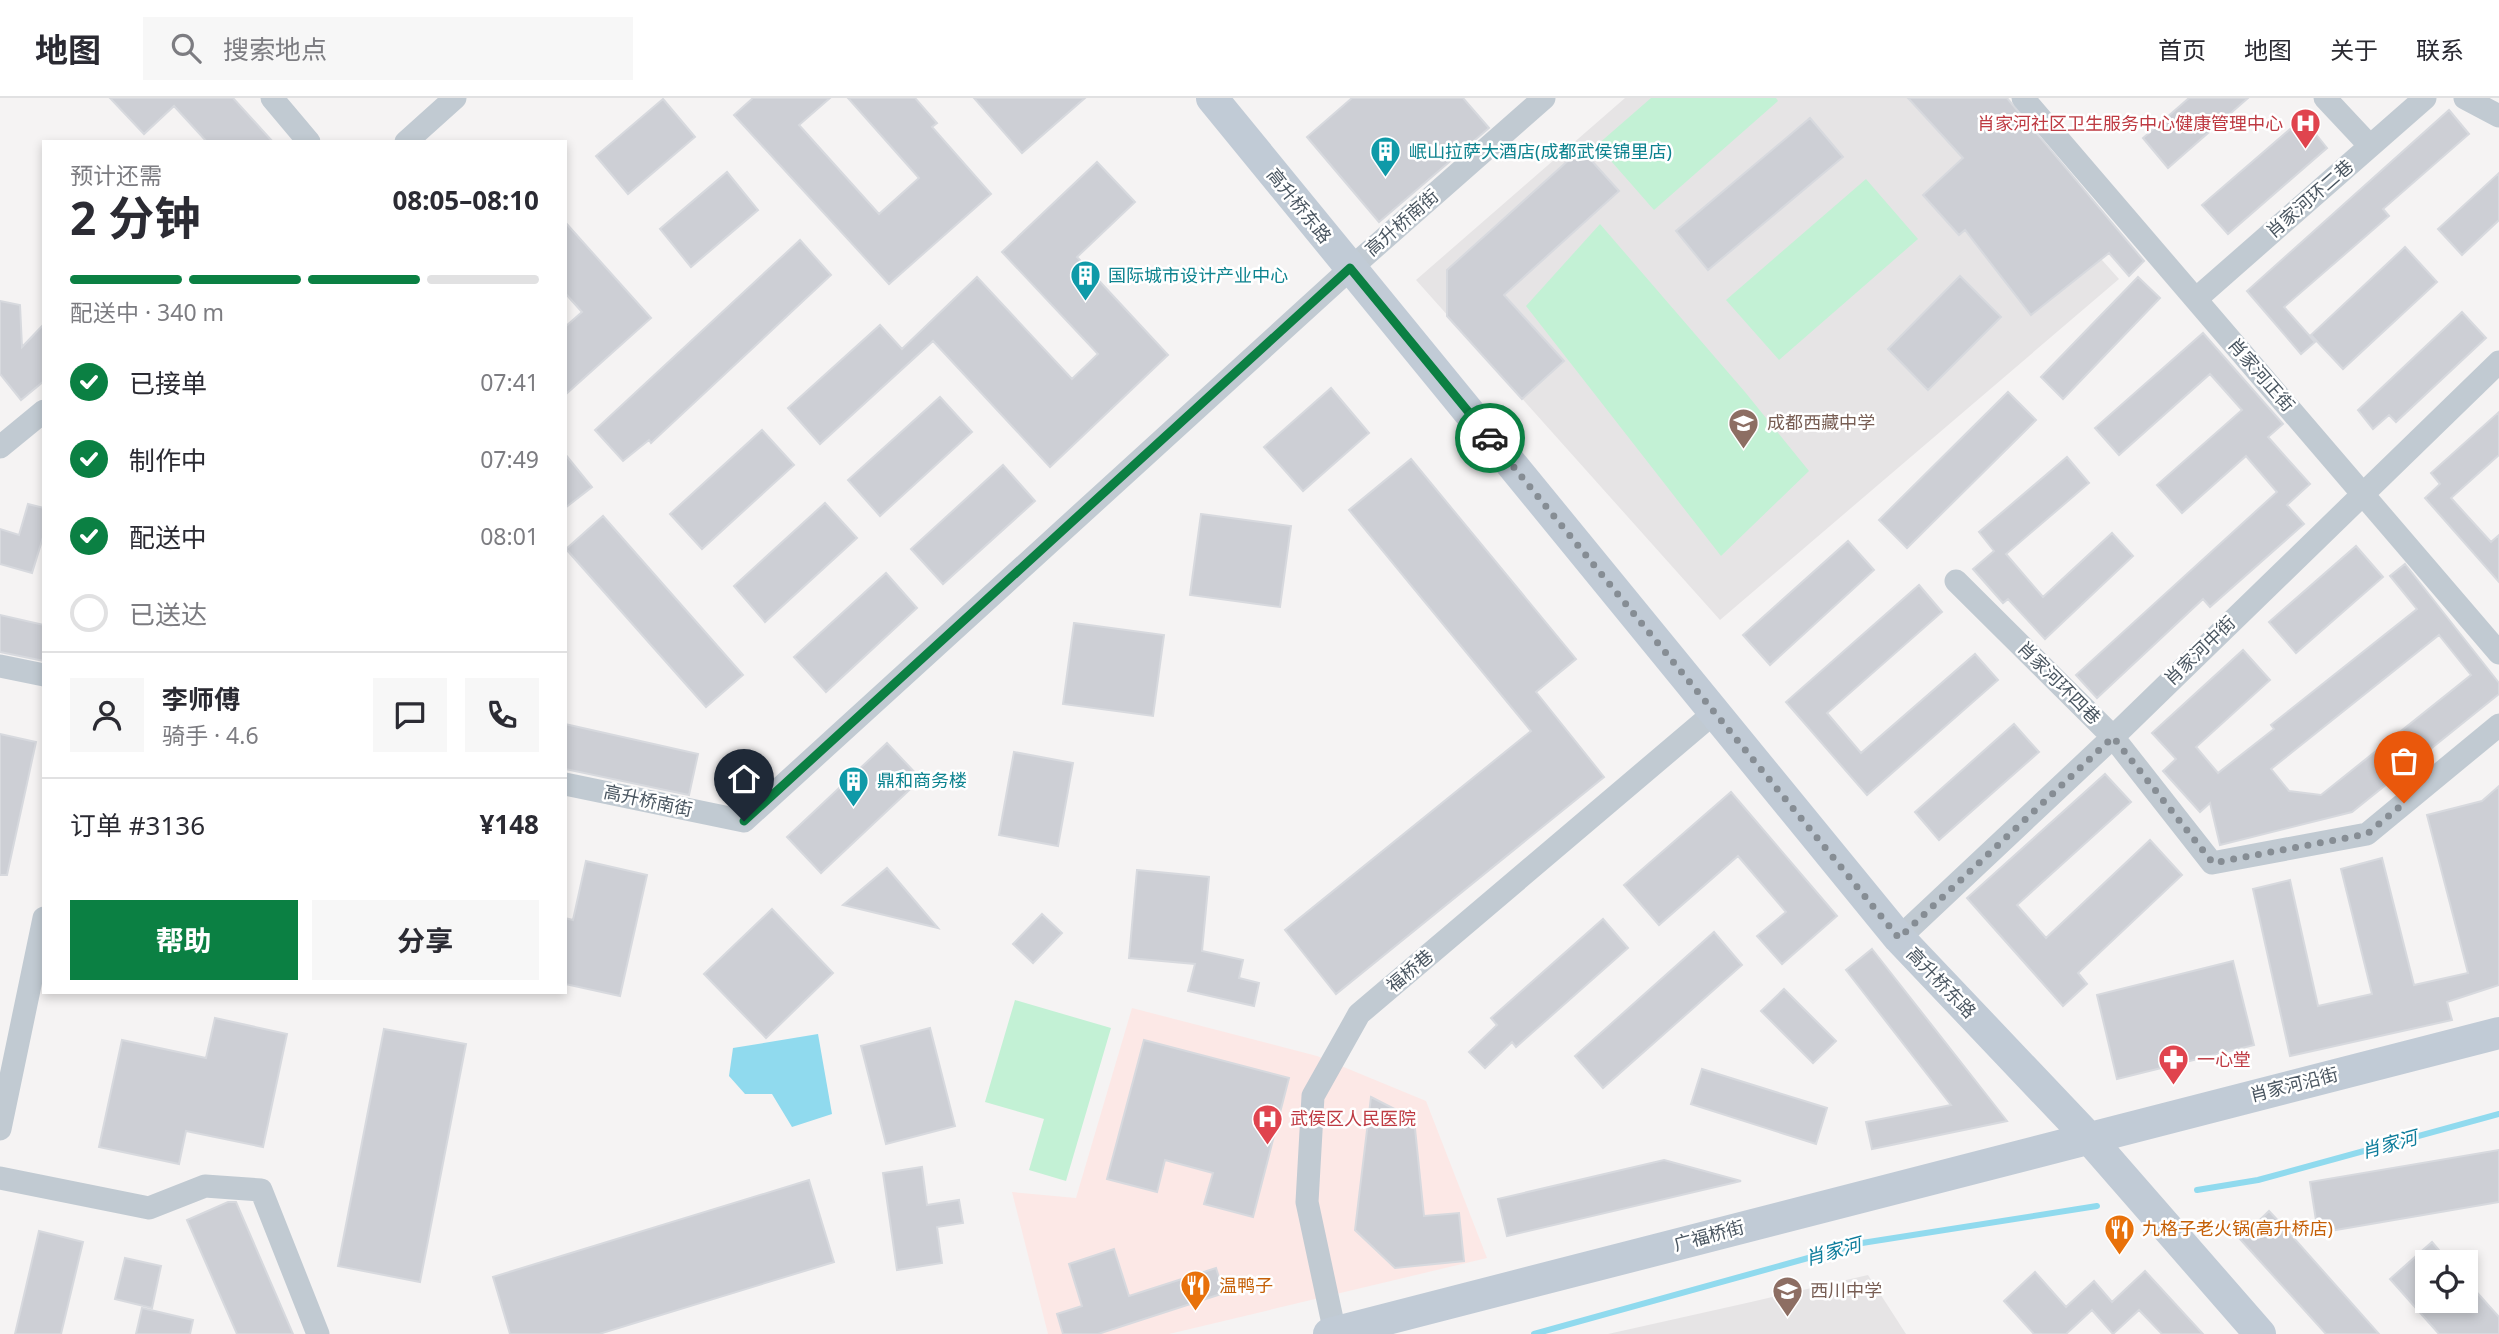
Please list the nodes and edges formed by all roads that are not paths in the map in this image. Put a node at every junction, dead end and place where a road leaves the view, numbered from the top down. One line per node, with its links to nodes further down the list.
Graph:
1 (272, 98): 10 (street)
2 (455, 98): 11 (street)
3 (1212, 98): 13 (street, 高升桥东路)
4 (1544, 98): 13 (street, 高升桥南街)
5 (2023, 98): 14 (street, 肖家河正街)
6 (2325, 98): 12 (street)
7 (2425, 98): 12 (street, 肖家河环二巷)
8 (2465, 98): 9 (street)
9 (2499, 116)
10 (307, 140)
11 (408, 140)
12 (2370, 146): 14 (street, 肖家河环二巷)
13 (1350, 268): 23 (street, 高升桥东路); 26 (street, 高升桥南街)
14 (2196, 299): 18 (street, 肖家河正街)
15 (2499, 362): 18 (street, 肖家河中街)
16 (42, 413): 17 (street)
17 (0, 447)
18 (2362, 493): 20 (street, 肖家河正街); 25 (street, 肖家河中街)
19 (1956, 581): 25 (street, 肖家河环四巷)
20 (2499, 653)
21 (0, 666): 22 (street)
22 (42, 675)
23 (1715, 712): 28 (street, 高升桥东路); 33 (street, 福桥巷)
24 (2499, 725): 25 (street, 肖家河环四巷)
25 (2113, 737): 28 (street, 肖家河中街)
26 (567, 784)
27 (42, 928): 30 (street)
28 (1899, 938): 31 (street, 高升桥东路)
29 (2499, 1033): 31 (street, 肖家河沿街)
30 (0, 1129)
31 (2088, 1137): 33 (street, 广福桥街); 35 (street, 高升桥东路)
32 (0, 1178): 34 (street)
33 (1332, 1333)
34 (318, 1334)
35 (2260, 1334)

